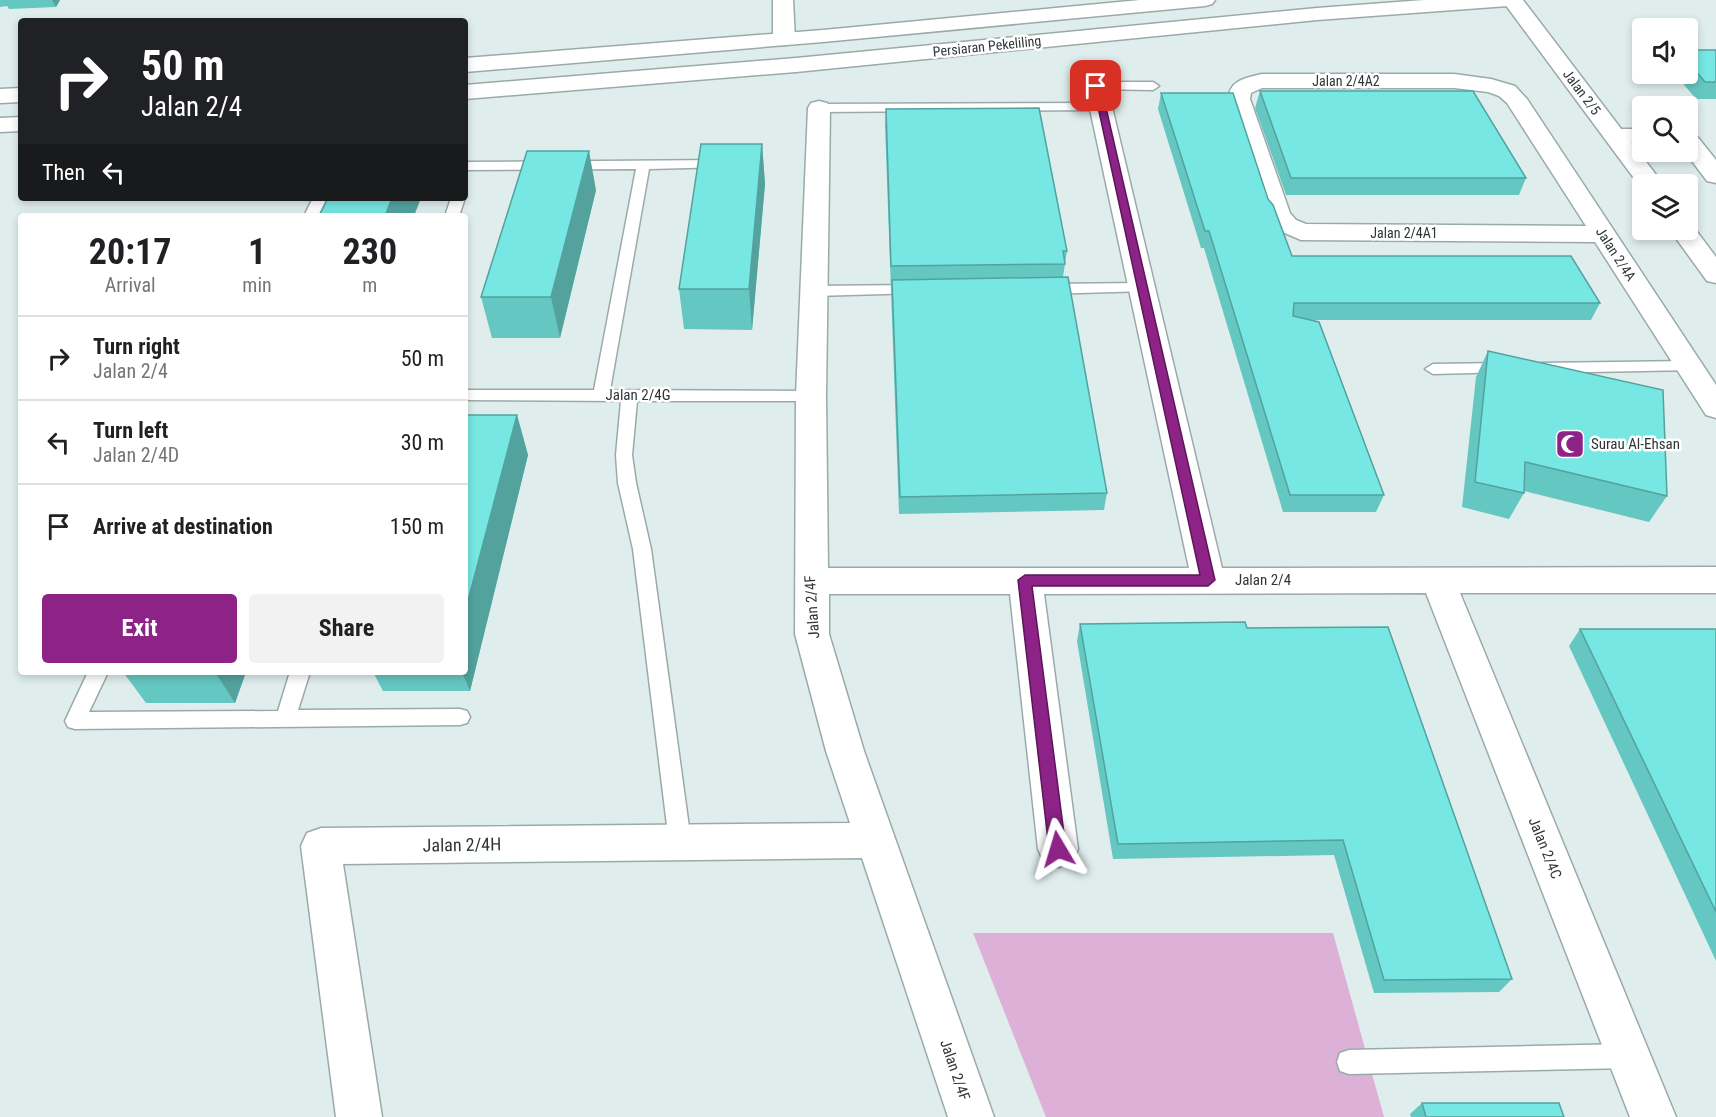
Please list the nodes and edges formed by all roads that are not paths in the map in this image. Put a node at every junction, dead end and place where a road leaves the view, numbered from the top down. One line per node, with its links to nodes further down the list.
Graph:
1 (783, 0): 4 (street)
2 (1205, 0): 4 (street, Persiaran Pekeliling)
3 (1510, 0): 7 (street, Persiaran Pekeliling); 15 (street, Jalan 2/5)
4 (784, 39): 5 (street, Persiaran Pekeliling)
5 (468, 65)
6 (1153, 86): 10 (lane)
7 (468, 92)
8 (18, 95): 9 (street)
9 (0, 96)
10 (1099, 97): 12 (lane); 29 (street)
11 (1516, 99): 20 (street, Jalan 2/4A2); 26 (street, Jalan 2/4A)
12 (819, 108): 32 (street, Jalan 2/4F)
13 (18, 124): 14 (street)
14 (0, 125)
15 (1616, 136): 16 (street); 24 (street, Jalan 2/5)
16 (1632, 136)
17 (1716, 136): 18 (street)
18 (1698, 137)
19 (1698, 152): 25 (street)
20 (1257, 153): 26 (street, Jalan 2/4A1)
21 (737, 164): 22 (lane)
22 (643, 165): 23 (lane); 36 (lane)
23 (468, 170)
24 (1644, 174)
25 (1716, 176)
26 (1602, 234): 33 (street, Jalan 2/4A)
27 (1690, 240): 28 (street)
28 (1716, 274)
29 (1142, 288): 30 (lane); 41 (street)
30 (1036, 289)
31 (931, 290): 32 (lane)
32 (814, 291): 38 (street, Jalan 2/4F)
33 (1688, 366): 34 (lane); 39 (street, Jalan 2/4A)
34 (1433, 369)
35 (468, 395): 36 (lane, Jalan 2/4G)
36 (601, 395): 37 (lane, Jalan 2/4G)
37 (630, 395): 38 (lane, Jalan 2/4G); 50 (lane)
38 (811, 396): 44 (street, Jalan 2/4F)
39 (1716, 408)
40 (1025, 580): 41 (street, Jalan 2/4); 44 (street, Jalan 2/4); 51 (street)
41 (1208, 580): 42 (street, Jalan 2/4)
42 (1438, 580): 43 (street, Jalan 2/4); 52 (street, Jalan 2/4C)
43 (1716, 580)
44 (810, 581): 49 (street, Jalan 2/4F)
45 (97, 675): 48 (lane)
46 (299, 675): 48 (lane)
47 (460, 717): 48 (lane)
48 (285, 719)
49 (875, 840): 50 (street, Jalan 2/4H); 55 (street, Jalan 2/4F)
50 (680, 842): 54 (street, Jalan 2/4H)
51 (1058, 849)
52 (1628, 1056): 53 (lane); 56 (street, Jalan 2/4C)
53 (1349, 1062)
54 (359, 1117)
55 (971, 1117)
56 (1653, 1117)

